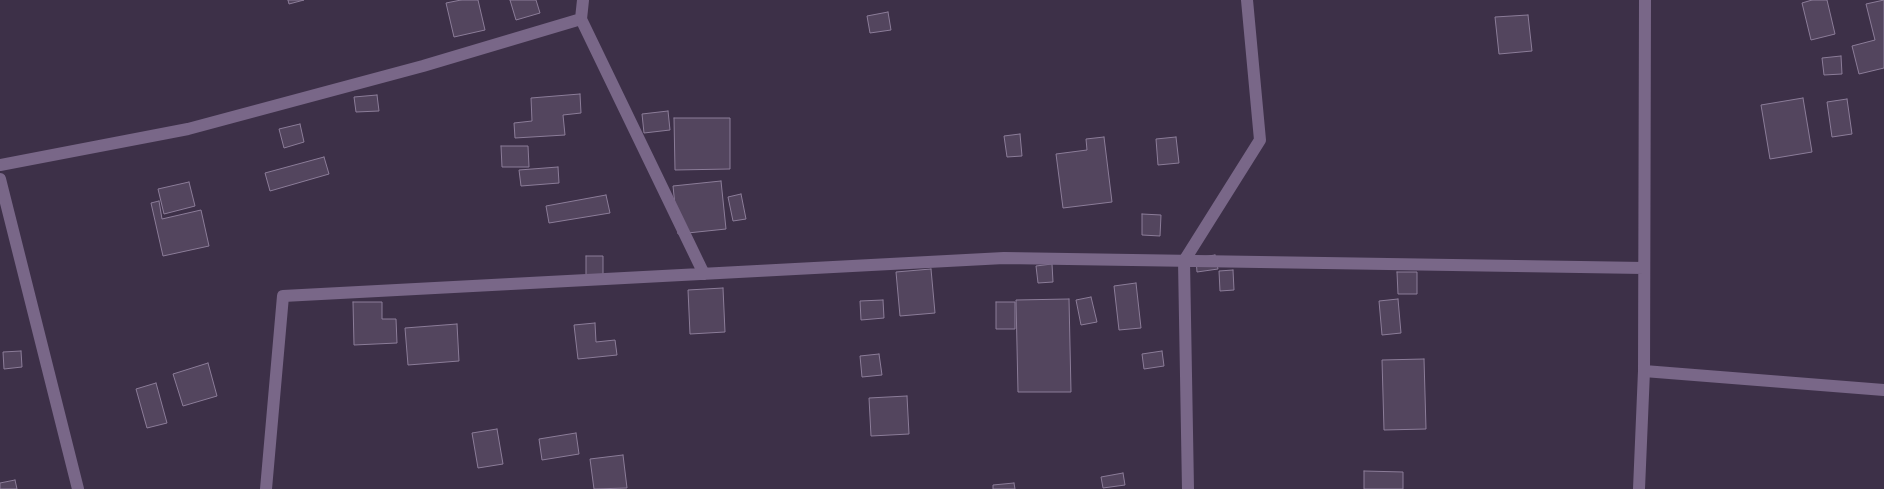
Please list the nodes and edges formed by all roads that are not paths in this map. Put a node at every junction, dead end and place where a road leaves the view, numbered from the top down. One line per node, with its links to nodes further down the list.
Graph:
1 (583, 0): 4 (street)
2 (1247, 0): 7 (street)
3 (1644, 0): 8 (street)
4 (581, 19): 5 (street); 9 (street)
5 (0, 165)
6 (0, 179): 12 (street)
7 (1184, 261): 8 (street); 9 (street); 14 (street)
8 (1644, 268): 10 (street)
9 (704, 274): 13 (street)
10 (1644, 371): 11 (street); 15 (street)
11 (1884, 390)
12 (78, 489)
13 (266, 489)
14 (1188, 489)
15 (1639, 489)

